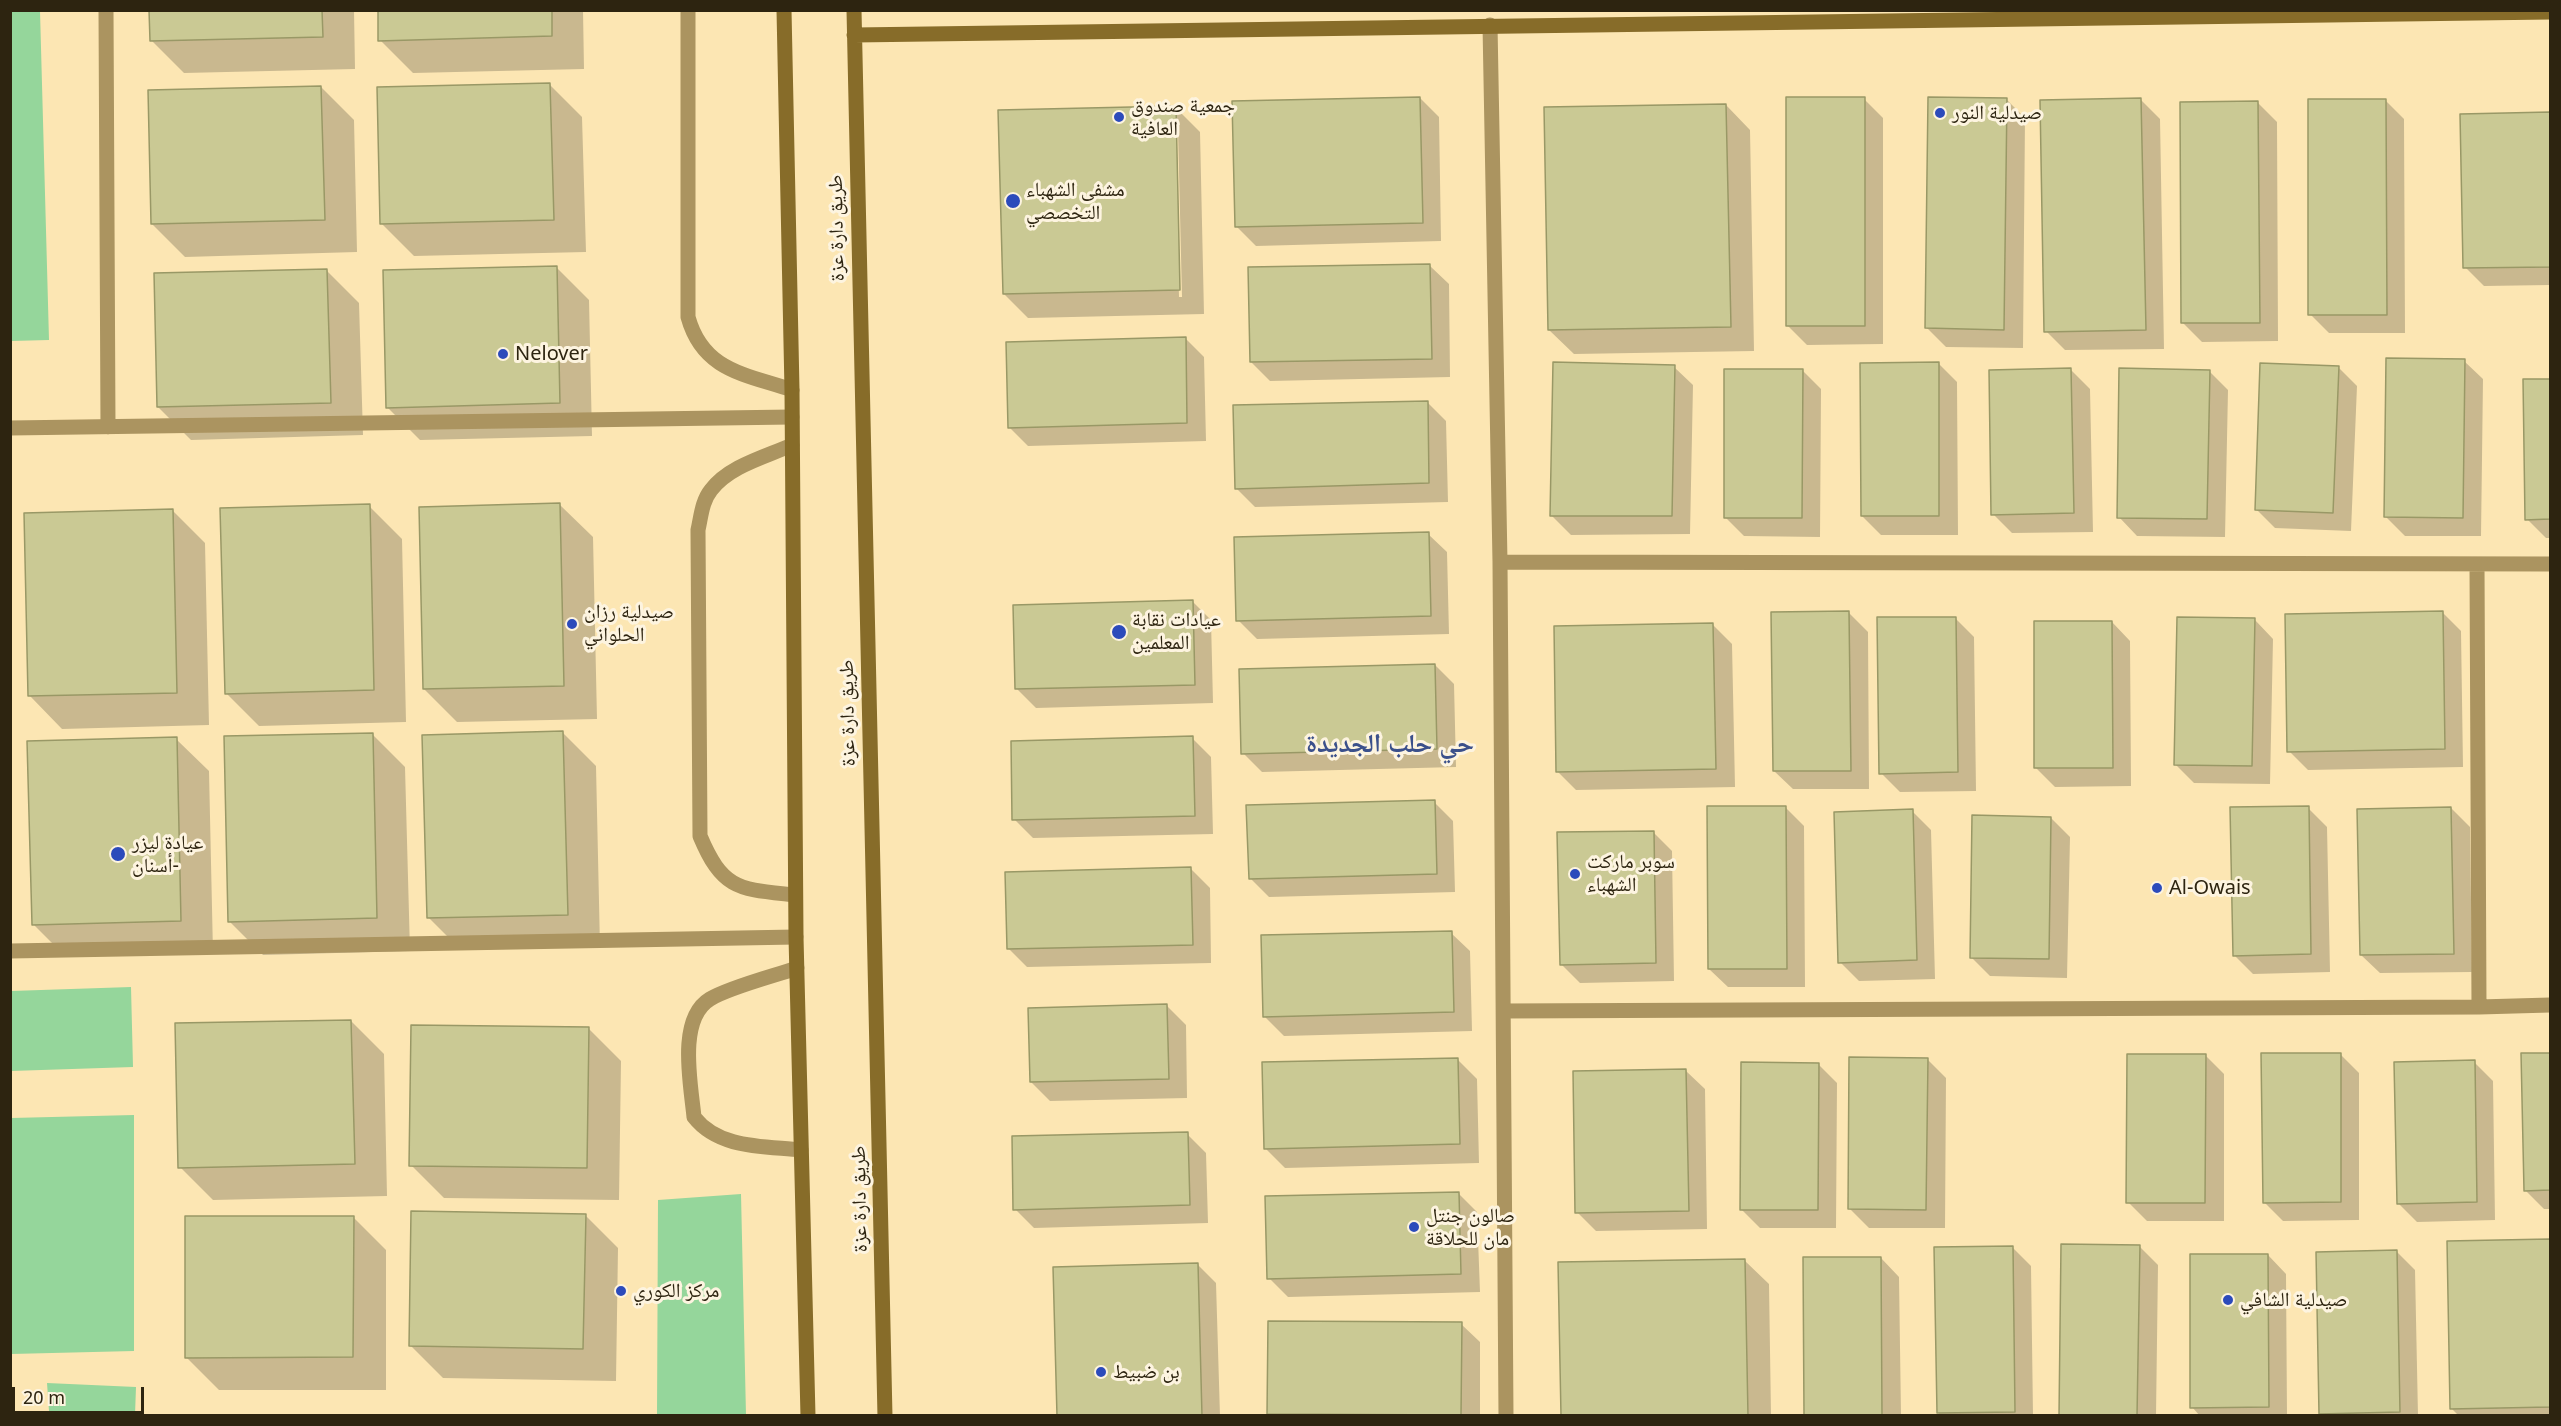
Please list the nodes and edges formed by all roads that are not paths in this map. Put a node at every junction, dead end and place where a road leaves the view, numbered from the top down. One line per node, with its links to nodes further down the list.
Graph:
1 (106, 10): 10 (street)
2 (688, 10): 8 (street)
3 (784, 10): 8 (main road)
4 (854, 10): 7 (main road, طريق دارة عزة)
5 (2550, 12): 6 (main road)
6 (1490, 25): 7 (main road); 13 (street)
7 (854, 35): 25 (main road, طريق دارة عزة)
8 (792, 390): 9 (main road)
9 (792, 417): 10 (street); 12 (main road)
10 (108, 427): 11 (street)
11 (10, 428)
12 (792, 445): 16 (main road); 16 (street)
13 (1500, 562): 15 (street); 22 (street)
14 (2550, 564): 15 (street)
15 (2477, 565): 21 (street)
16 (795, 895): 17 (main road)
17 (796, 937): 18 (street); 19 (main road)
18 (10, 951)
19 (797, 968): 23 (main road); 23 (street)
20 (2550, 1005): 21 (street)
21 (2479, 1007): 22 (street)
22 (1504, 1011): 26 (street)
23 (801, 1150): 24 (main road)
24 (808, 1416)
25 (885, 1416)
26 (1506, 1416)

